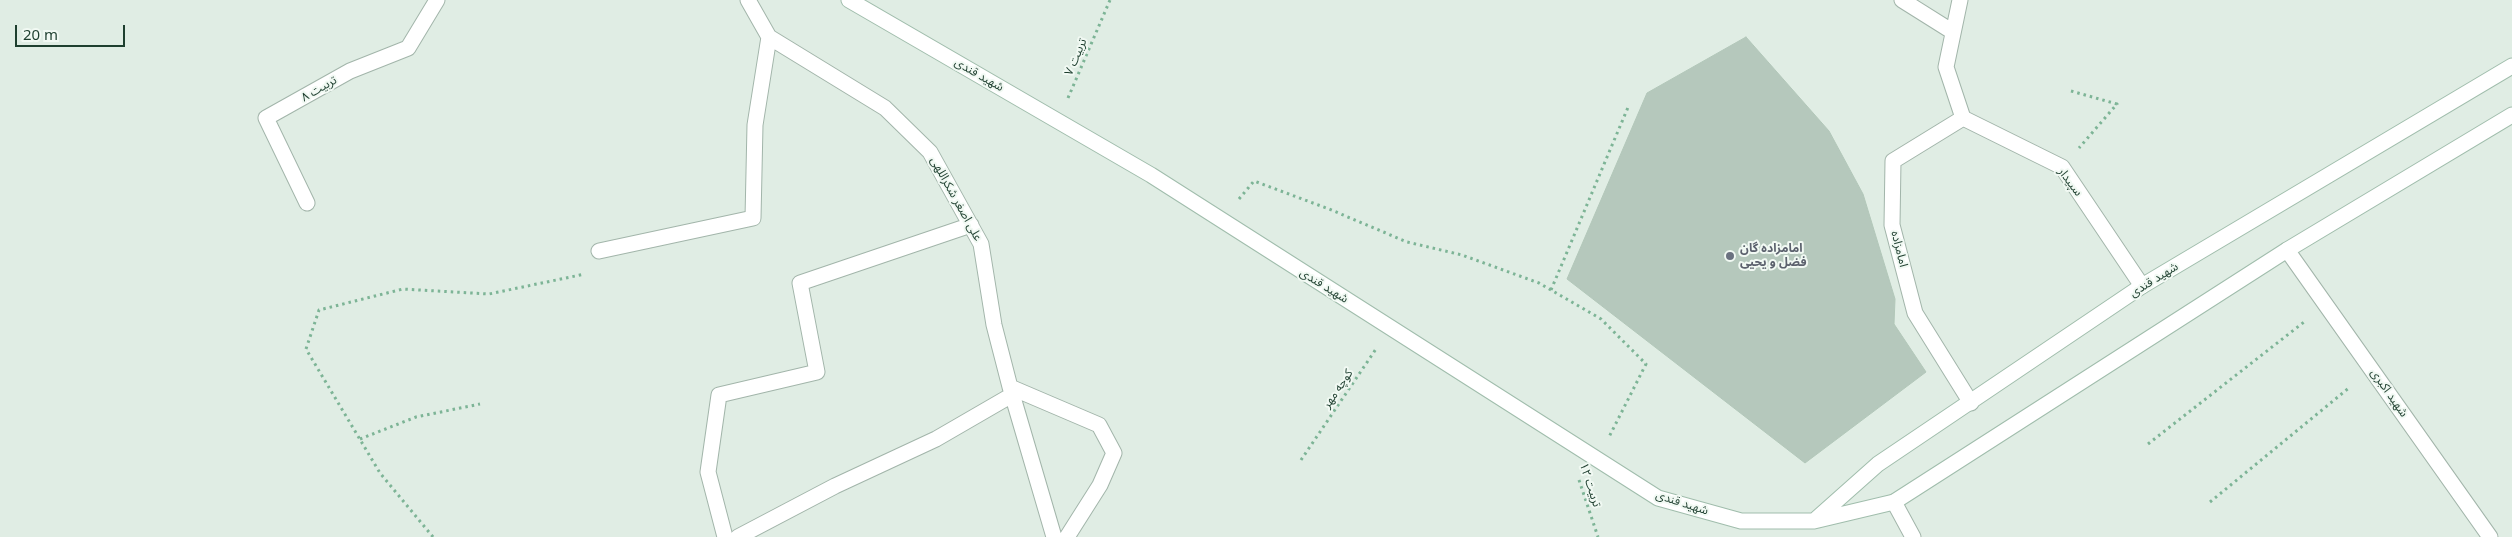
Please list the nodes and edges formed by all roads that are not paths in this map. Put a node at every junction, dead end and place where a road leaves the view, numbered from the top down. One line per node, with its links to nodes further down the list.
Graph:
1 (437, 0): 11 (street, تربیت ۸)
2 (748, 0): 7 (street, علی اصغر شکراللهی)
3 (849, 0): 19 (street, شهید قندی)
4 (1902, 0): 6 (street)
5 (1960, 0): 6 (street)
6 (1953, 32): 10 (street)
7 (769, 37): 12 (street, علی اصغر شکراللهی); 13 (street)
8 (2512, 66): 15 (street, شهید قندی)
9 (2512, 115): 14 (street, شهید قندی)
10 (1963, 118): 15 (street, سپیدار); 17 (street, امامزاده)
11 (307, 203)
12 (971, 225): 16 (street, علی اصغر شکراللهی); 20 (street)
13 (599, 250)
14 (2288, 250): 18 (street, شهید قندی); 25 (street, شهید اکبری)
15 (2142, 286): 17 (street, شهید قندی)
16 (1011, 391): 21 (street); 22 (street, علی اصغر شکراللهی); 23 (street)
17 (1971, 403): 19 (street, شهید قندی)
18 (1894, 502): 19 (street, شهید قندی); 24 (street)
19 (1814, 521)
20 (724, 537)
21 (738, 537)
22 (1054, 537)
23 (1067, 537)
24 (1913, 537)
25 (2490, 537)

